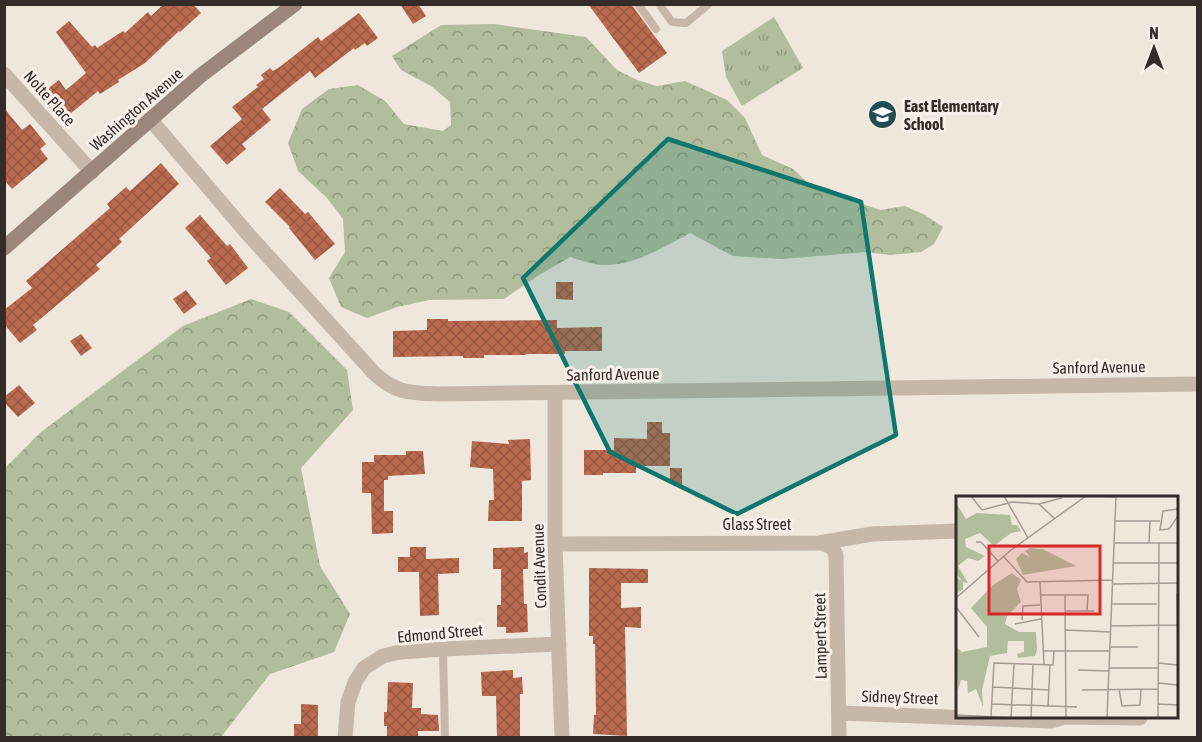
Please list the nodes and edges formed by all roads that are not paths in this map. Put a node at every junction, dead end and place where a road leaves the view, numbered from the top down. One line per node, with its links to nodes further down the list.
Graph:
1 (296, 4): 7 (main road, Washington Avenue)
2 (638, 4): 5 (lane)
3 (659, 4): 4 (lane)
4 (709, 4)
5 (656, 29)
6 (4, 74): 8 (street, Nolte Place)
7 (150, 119): 8 (main road, Washington Avenue); 11 (street, Sanford Avenue)
8 (92, 172): 9 (main road, Washington Avenue)
9 (4, 248)
10 (1197, 384): 11 (street, Sanford Avenue)
11 (555, 393): 14 (street, Condit Avenue)
12 (956, 531): 13 (street, Glass Street)
13 (822, 543): 14 (street, Glass Street); 17 (street, Lampert Street)
14 (555, 544): 15 (street, Condit Avenue)
15 (559, 644): 16 (street, Edmond Street); 23 (street, Condit Avenue)
16 (442, 649): 21 (street, Edmond Street); 22 (lane)
17 (839, 713): 18 (street, Sidney Street); 24 (street, Lampert Street)
18 (956, 717)
19 (972, 718): 20 (street, Sidney Street)
20 (1061, 718)
21 (345, 738)
22 (445, 738)
23 (562, 738)
24 (839, 738)

